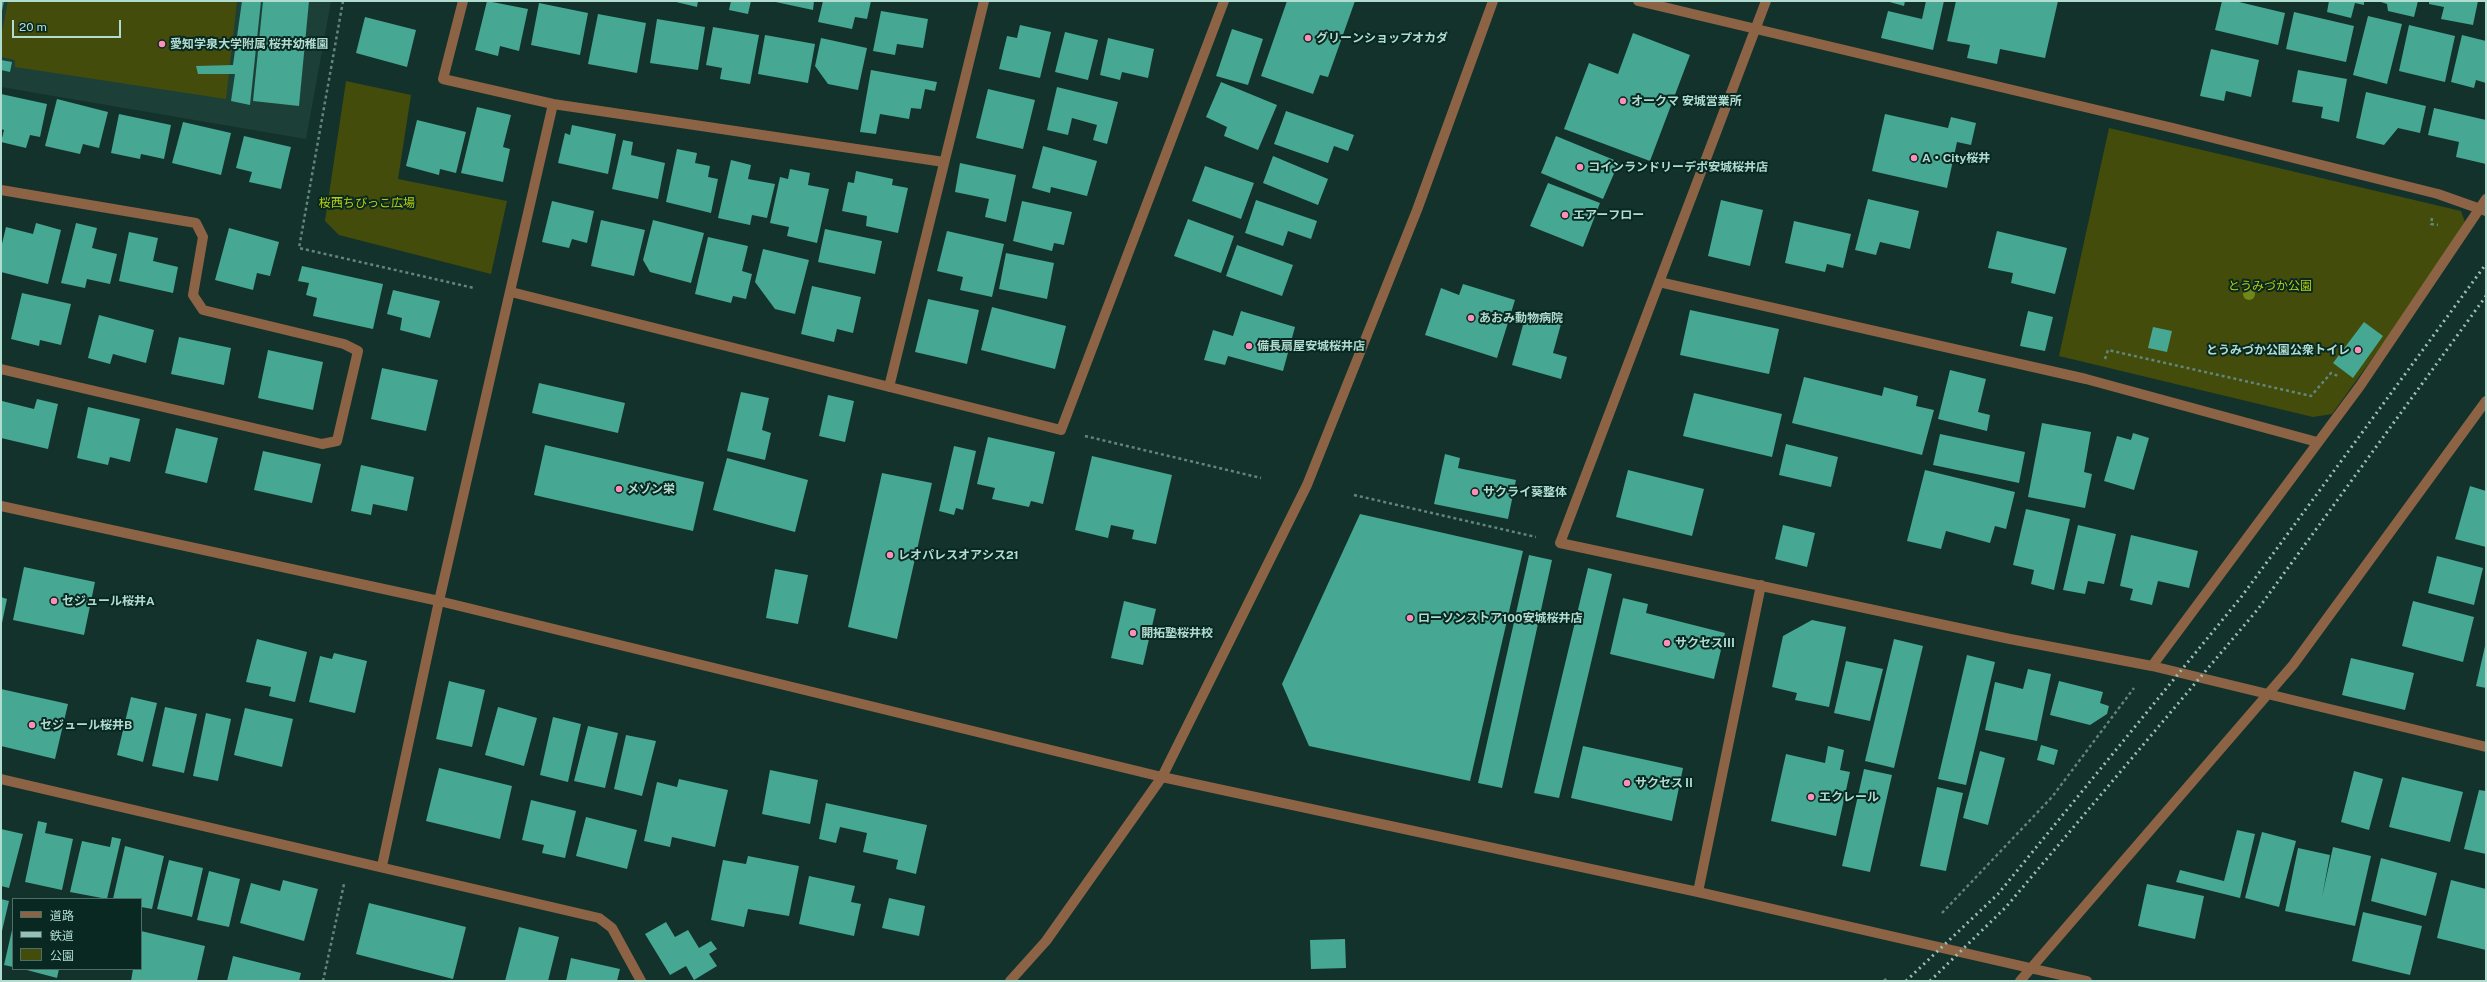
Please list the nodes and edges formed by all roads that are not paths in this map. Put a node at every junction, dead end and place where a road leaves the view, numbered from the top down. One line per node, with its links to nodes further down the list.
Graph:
1 (463, 1): 8 (street)
2 (984, 1): 9 (street)
3 (1224, 1): 16 (street)
4 (1493, 1): 25 (street)
5 (1638, 1): 7 (street)
6 (1766, 1): 7 (street)
7 (1756, 28): 12 (street); 13 (street)
8 (553, 104): 9 (street); 14 (street)
9 (944, 162): 16 (street)
10 (1, 190): 15 (street)
11 (2486, 199): 12 (street)
12 (2484, 210): 18 (street)
13 (1659, 282): 18 (street); 20 (street)
14 (511, 292): 16 (street); 21 (street)
15 (1, 369)
16 (889, 387)
17 (2486, 401): 23 (street)
18 (2317, 442): 22 (street)
19 (1, 506): 21 (street)
20 (1761, 585): 22 (street); 28 (street)
21 (439, 601): 25 (street); 27 (street)
22 (2152, 666): 23 (street)
23 (2268, 694): 24 (street); 29 (street)
24 (2486, 747)
25 (1162, 777): 28 (street); 31 (street)
26 (1, 780): 27 (street)
27 (382, 866): 30 (street)
28 (1698, 892): 29 (street)
29 (2034, 968): 32 (street); 33 (street)
30 (641, 981)
31 (1010, 981)
32 (2020, 981)
33 (2087, 981)

